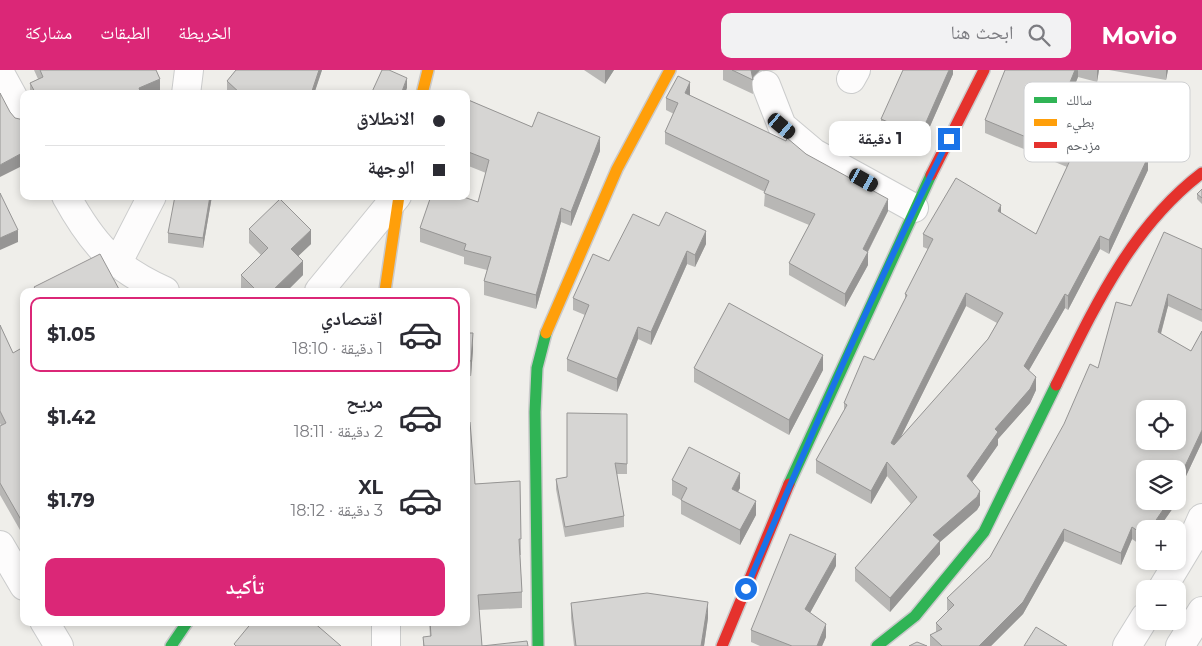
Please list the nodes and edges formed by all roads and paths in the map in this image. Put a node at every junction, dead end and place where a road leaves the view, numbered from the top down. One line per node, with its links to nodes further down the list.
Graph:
1 (189, 70): 7 (street)
2 (428, 70): 8 (street)
3 (670, 70): 32 (street)
4 (984, 70): 15 (street)
5 (0, 73): 9 (street)
6 (766, 85): 15 (street)
7 (186, 90)
8 (423, 90)
9 (20, 110)
10 (1202, 173): 34 (street)
11 (68, 200): 16 (street)
12 (150, 200): 16 (street)
13 (395, 200): 18 (street)
14 (397, 200): 19 (street)
15 (914, 208): 33 (street)
16 (117, 264): 17 (street)
17 (159, 288)
18 (321, 288)
19 (385, 288)
20 (1202, 518): 23 (street)
21 (0, 545): 22 (street)
22 (20, 579)
23 (1167, 580)
24 (1202, 611): 36 (street)
25 (47, 626): 29 (street)
26 (185, 626): 30 (street)
27 (386, 626): 31 (street)
28 (1137, 630): 35 (street)
29 (58, 646)
30 (171, 646)
31 (386, 646)
32 (538, 646)
33 (722, 646)
34 (877, 646)
35 (1127, 646)
36 (1180, 646)

